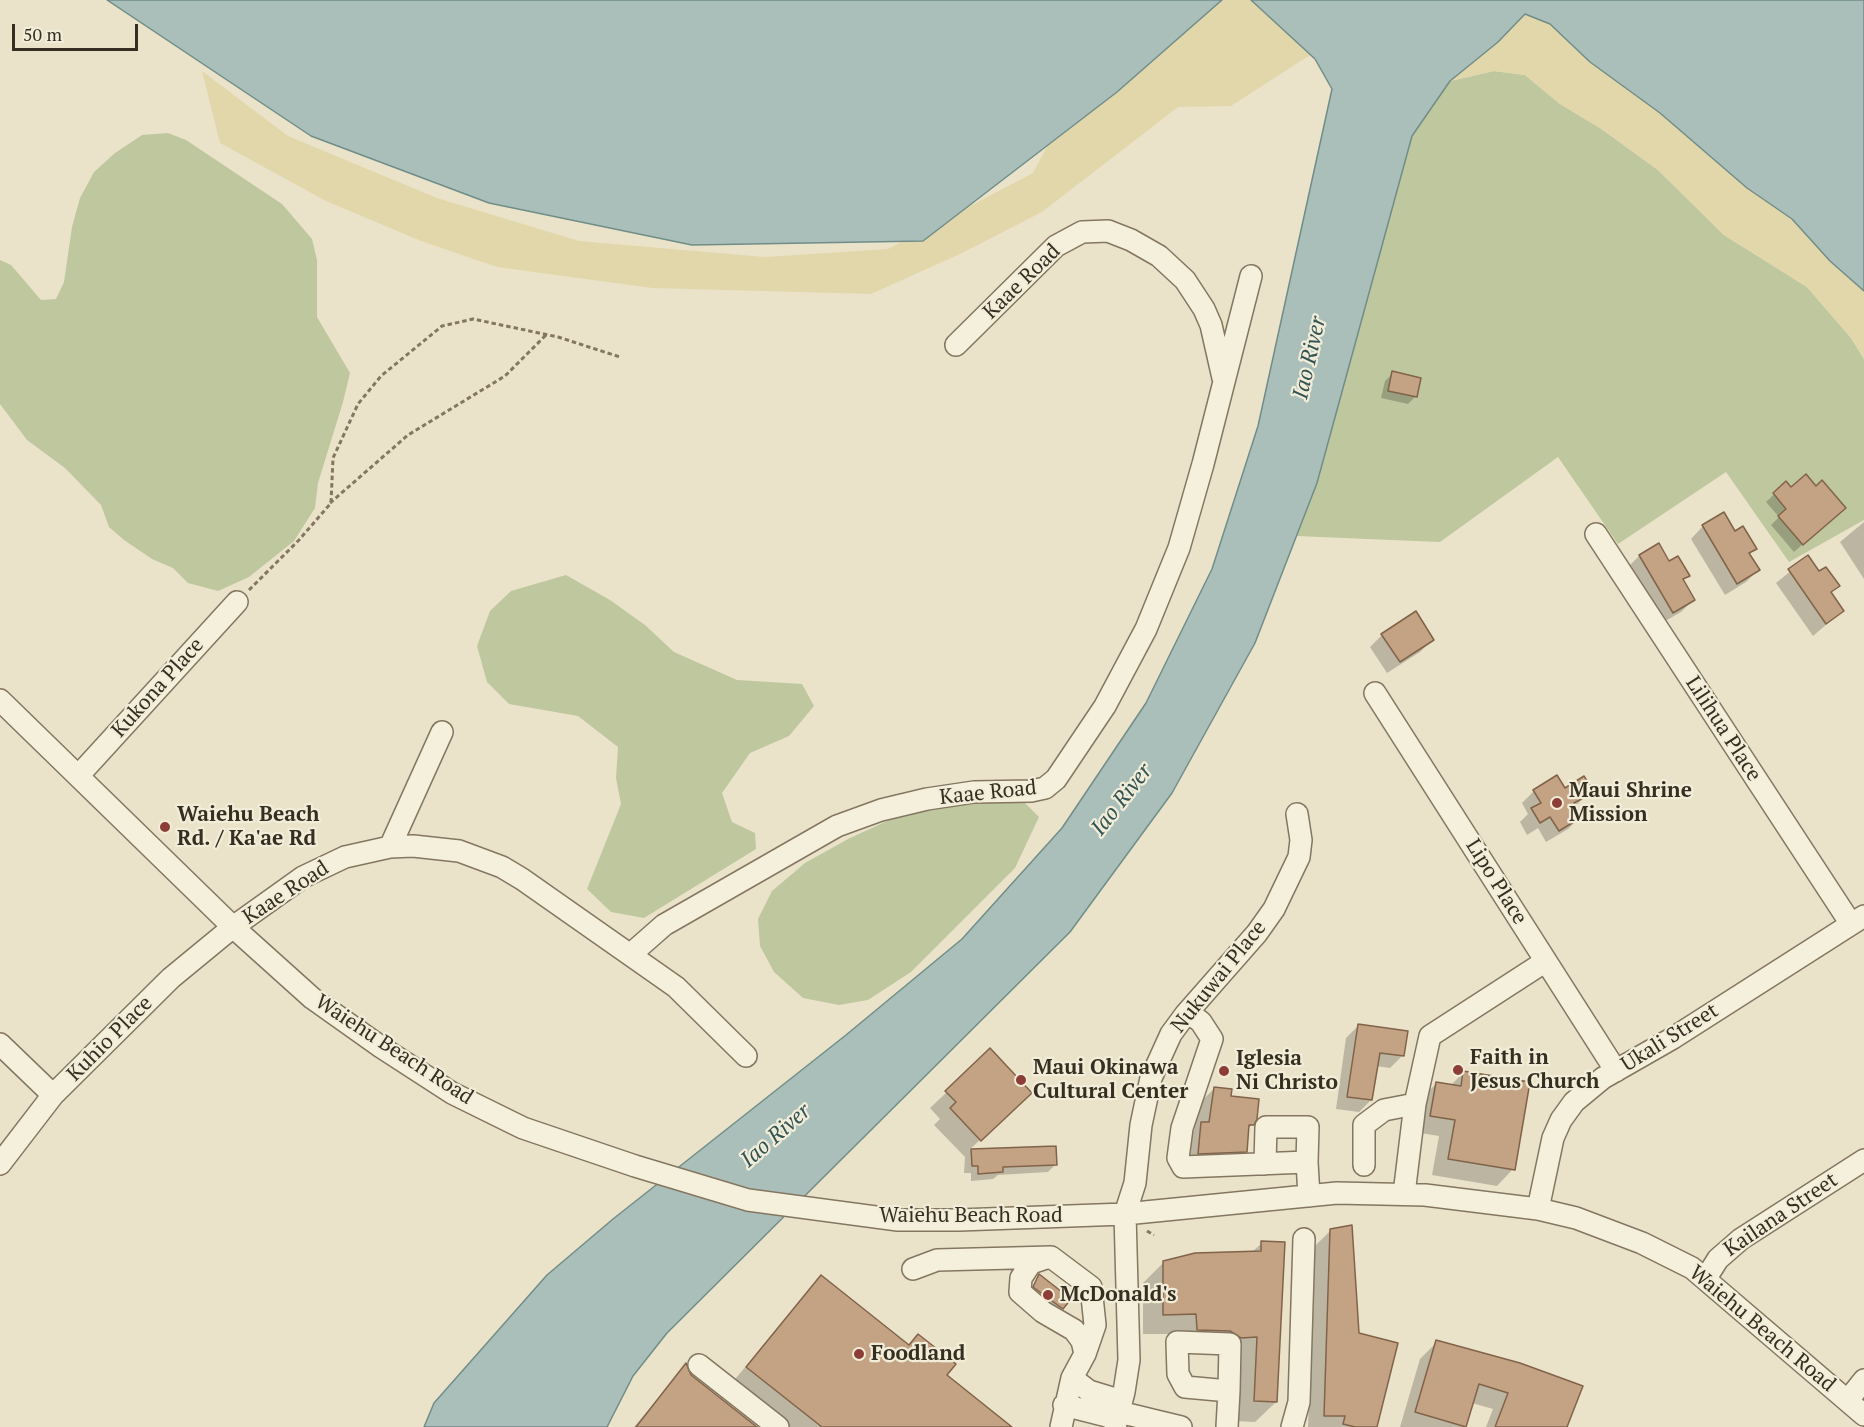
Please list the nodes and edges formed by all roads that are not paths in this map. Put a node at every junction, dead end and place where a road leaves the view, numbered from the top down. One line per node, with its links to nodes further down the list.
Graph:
1 (1251, 276): 3 (street, Kaae Road)
2 (956, 345): 3 (street, Kaae Road)
3 (1224, 381): 14 (street, Kaae Road)
4 (1596, 534): 12 (street, Lilihua Place)
5 (237, 602): 9 (street, Kukona Place)
6 (1376, 693): 15 (street, Lipo Place)
7 (0, 700): 9 (street, Waiehu Beach Road)
8 (442, 732): 11 (street)
9 (79, 775): 13 (street, Waiehu Beach Road)
10 (1297, 814): 16 (street, Nukuwai Place)
11 (390, 847): 13 (street, Kaae Road); 14 (street, Kaae Road)
12 (1857, 920): 19 (street, Ukali Street)
13 (233, 927): 20 (street, Kuhio Place); 30 (street, Waiehu Beach Road)
14 (631, 954): 18 (street, Kaae Road)
15 (1546, 961): 19 (street, Lipo Place); 21 (street)
16 (1188, 1012): 25 (street); 30 (street, Nukuwai Place)
17 (0, 1044): 20 (street)
18 (746, 1056)
19 (1616, 1071): 29 (street, Ukali Street)
20 (53, 1095): 24 (street, Kuhio Place)
21 (1415, 1104): 26 (street); 27 (street)
22 (1864, 1160): 34 (street, Kailana Street)
23 (1307, 1162): 25 (street); 25 (street); 28 (street)
24 (0, 1164)
25 (1265, 1164)
26 (1364, 1165)
27 (1404, 1194): 28 (street, Waiehu Beach Road); 29 (street, Waiehu Beach Road)
28 (1309, 1196): 30 (street, Waiehu Beach Road)
29 (1538, 1209): 34 (street, Waiehu Beach Road)
30 (1125, 1214): 43 (street, Nukuwai Place)
31 (1304, 1239): 48 (street)
32 (1051, 1257): 33 (street); 35 (street); 35 (street)
33 (912, 1269)
34 (1706, 1278): 40 (street, Waiehu Beach Road)
35 (1085, 1354): 37 (street)
36 (699, 1365): 44 (street)
37 (1071, 1378): 41 (street); 43 (street)
38 (1864, 1380): 40 (street)
39 (1229, 1391): 47 (street)
40 (1848, 1400): 42 (street, Waiehu Beach Road)
41 (1064, 1405): 43 (street); 45 (street)
42 (1864, 1415)
43 (1117, 1420): 46 (street)
44 (778, 1427)
45 (1061, 1427)
46 (1181, 1427)
47 (1227, 1427)
48 (1292, 1427)

